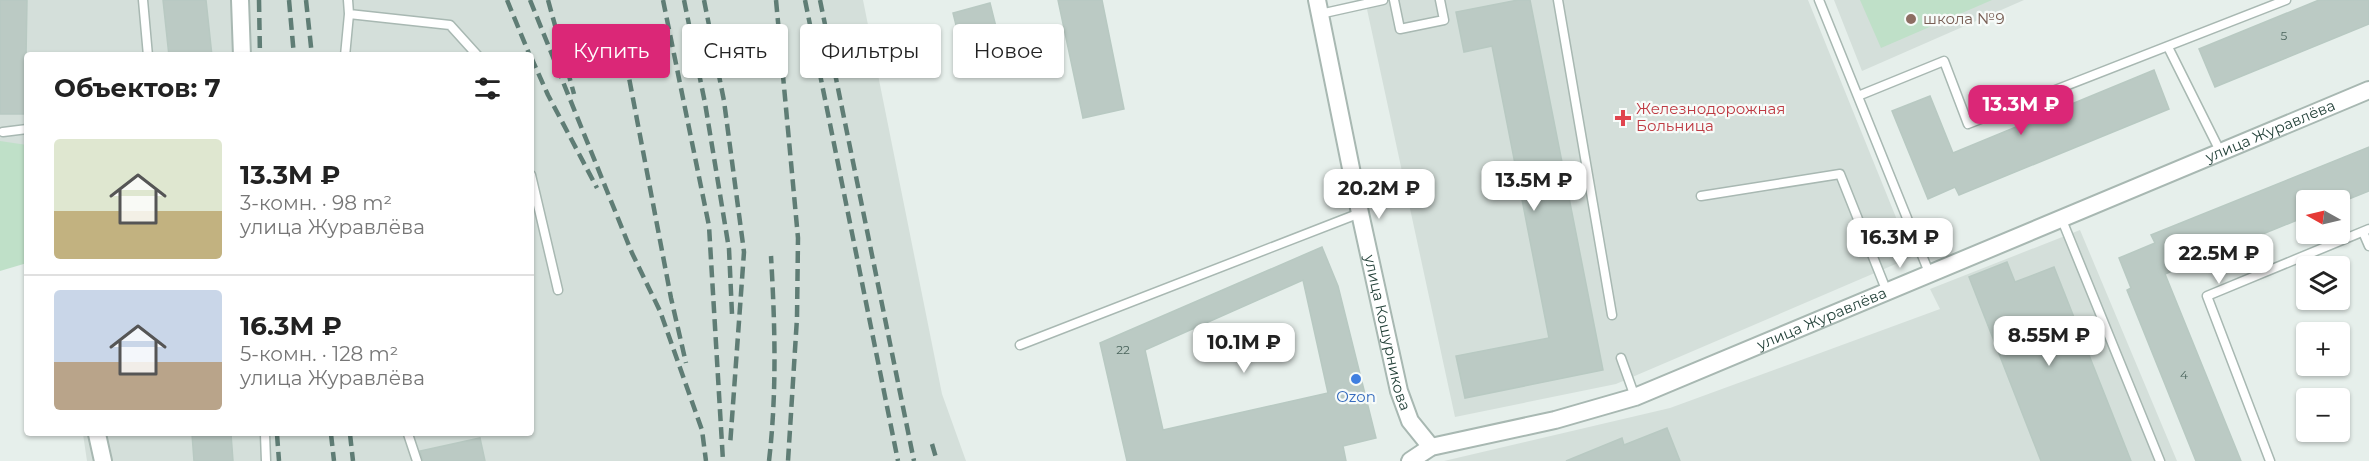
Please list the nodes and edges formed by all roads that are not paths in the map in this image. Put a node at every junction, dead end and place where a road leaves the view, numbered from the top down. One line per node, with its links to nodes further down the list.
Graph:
1 (143, 0): 13 (lane)
2 (240, 0): 14 (street)
3 (348, 0): 11 (lane)
4 (1383, 0): 10 (lane)
5 (1394, 0): 6 (lane)
6 (1440, 0)
7 (1558, 0): 31 (lane)
8 (1820, 0): 18 (lane)
9 (2286, 0): 12 (lane)
10 (1319, 7): 24 (street, улица Кошурникова)
11 (349, 14): 15 (lane); 16 (lane)
12 (2168, 47): 18 (lane); 21 (lane)
13 (148, 52)
14 (242, 52)
15 (345, 52)
16 (474, 52)
17 (2369, 90): 21 (street, улица Журавлёва)
18 (1858, 96): 28 (lane)
19 (24, 129): 20 (lane)
20 (3, 132)
21 (2221, 153): 25 (street, улица Журавлёва)
22 (534, 188): 29 (lane)
23 (1701, 196): 30 (lane)
24 (1360, 213): 32 (lane); 38 (street, улица Кошурникова)
25 (2062, 220): 28 (street, улица Журавлёва); 43 (lane)
26 (2366, 230): 27 (lane); 44 (lane)
27 (2369, 246)
28 (1930, 275): 30 (street, улица Журавлёва)
29 (558, 290)
30 (1887, 293): 34 (street, улица Журавлёва)
31 (1612, 315)
32 (1020, 345)
33 (1621, 358): 34 (lane)
34 (1635, 397): 38 (street, улица Журавлёва)
35 (97, 436): 39 (street)
36 (265, 436): 40 (lane)
37 (409, 436): 41 (lane)
38 (1431, 447): 42 (street)
39 (103, 461)
40 (266, 461)
41 (417, 461)
42 (1410, 461)
43 (2160, 461)
44 (2270, 461)

